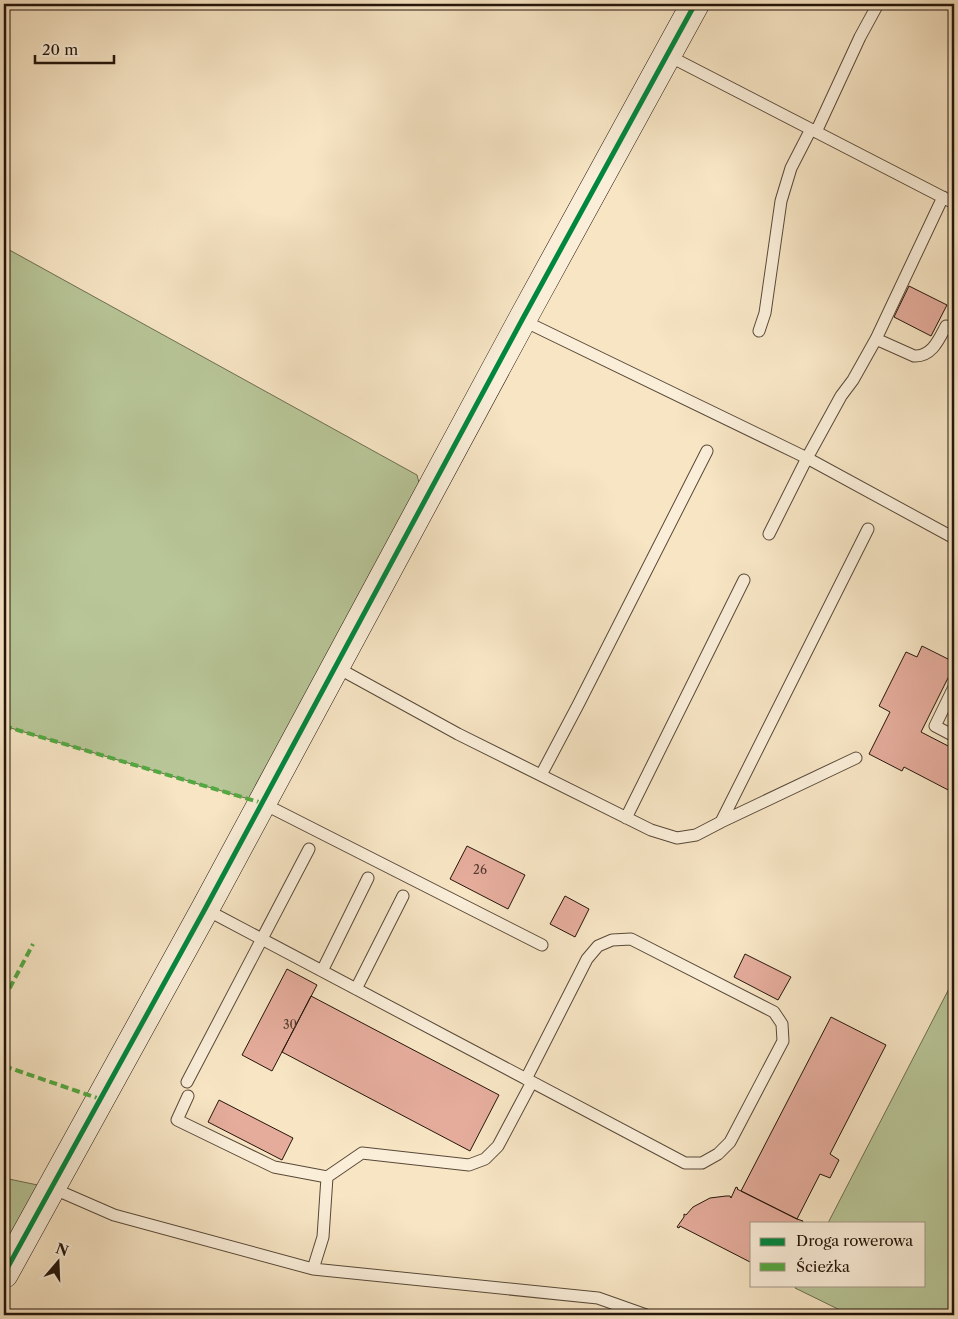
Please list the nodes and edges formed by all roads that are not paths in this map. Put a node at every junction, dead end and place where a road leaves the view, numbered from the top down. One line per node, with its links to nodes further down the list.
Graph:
1 (695, 4): 3 (street)
2 (878, 4): 4 (lane)
3 (667, 55): 4 (lane); 7 (street)
4 (813, 131): 5 (lane); 9 (lane)
5 (943, 197): 6 (lane); 10 (lane)
6 (954, 202)
7 (522, 320): 12 (lane); 17 (street)
8 (946, 326): 10 (lane)
9 (759, 331)
10 (876, 338): 12 (lane)
11 (707, 451): 21 (lane)
12 (807, 458): 14 (lane); 15 (lane)
13 (868, 529): 24 (lane)
14 (769, 534)
15 (954, 538)
16 (744, 580): 23 (lane)
17 (336, 667): 21 (lane); 22 (street)
18 (954, 687): 19 (lane)
19 (954, 736)
20 (856, 758): 24 (lane)
21 (541, 776): 23 (lane)
22 (262, 803): 28 (street); 30 (lane)
23 (626, 818): 24 (lane)
24 (721, 822)
25 (310, 848): 29 (lane)
26 (368, 878): 31 (lane)
27 (403, 896): 32 (lane)
28 (205, 909): 29 (lane); 37 (street)
29 (262, 940): 31 (lane); 34 (lane)
30 (542, 945)
31 (322, 971): 32 (lane)
32 (356, 989): 33 (lane)
33 (529, 1080): 33 (lane); 36 (lane)
34 (187, 1082)
35 (188, 1096): 36 (lane)
36 (327, 1177): 38 (lane)
37 (52, 1188): 38 (lane); 39 (street)
38 (313, 1269): 40 (lane)
39 (4, 1274)
40 (646, 1315)

